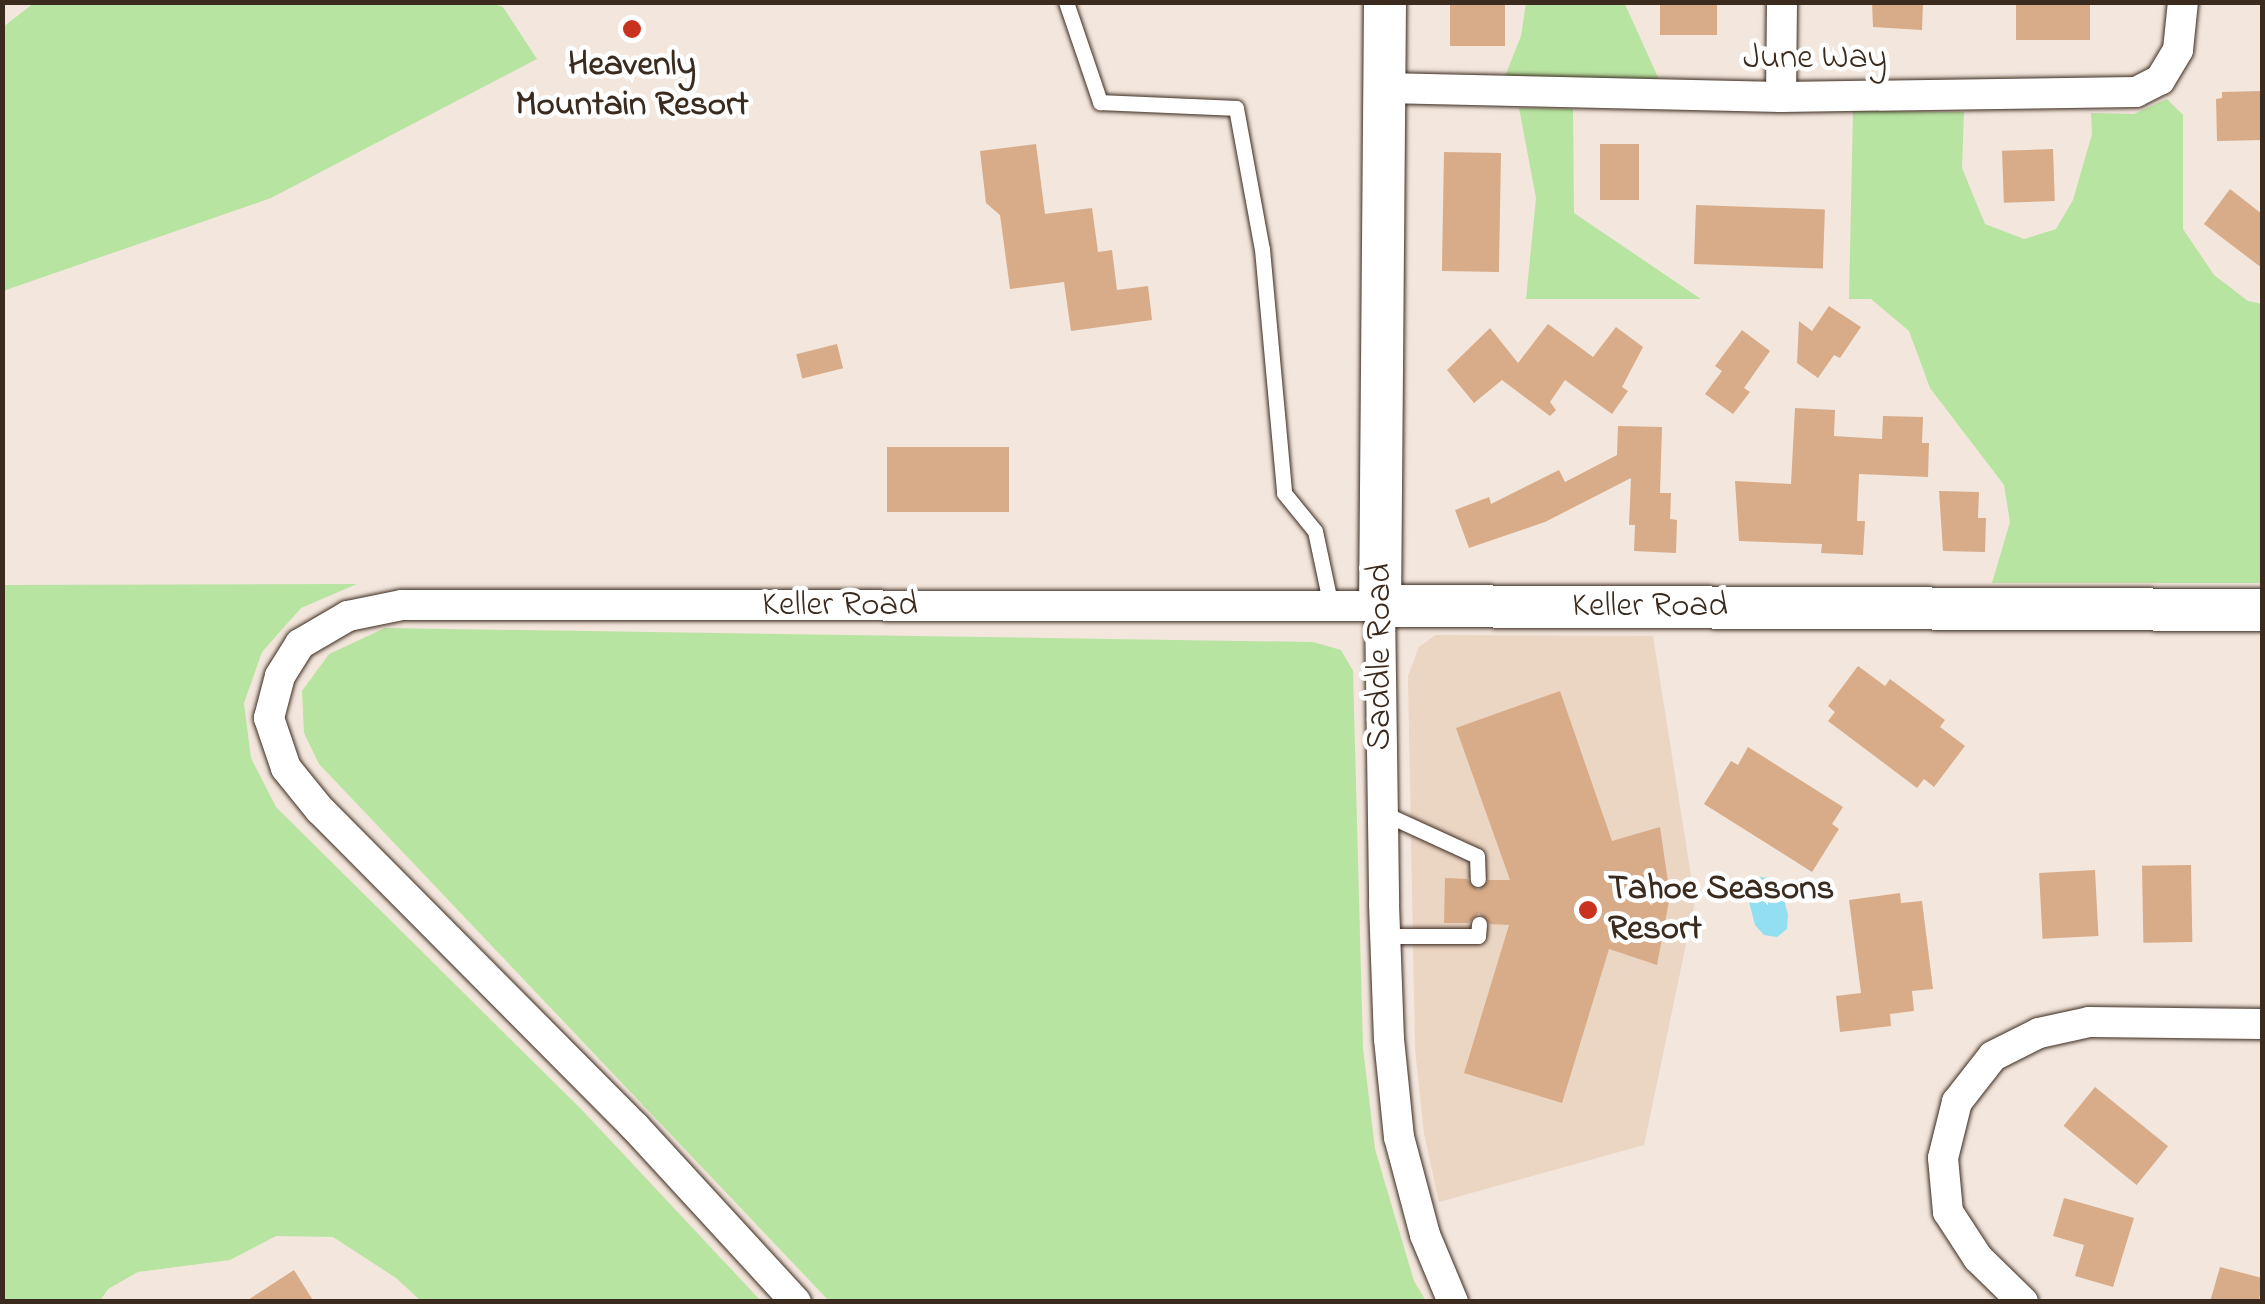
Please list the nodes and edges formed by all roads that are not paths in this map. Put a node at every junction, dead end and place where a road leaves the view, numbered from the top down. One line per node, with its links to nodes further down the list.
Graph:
1 (1066, 2): 7 (lane)
2 (1385, 2): 5 (street, Saddle Road)
3 (1782, 2): 6 (street)
4 (2182, 2): 6 (street, June Way)
5 (1384, 88): 6 (street, June Way); 8 (street, Saddle Road)
6 (1781, 97)
7 (1331, 606): 8 (street, Keller Road); 15 (street, Keller Road)
8 (1380, 606): 9 (street, Keller Road); 10 (street, Saddle Road)
9 (2262, 610)
10 (1383, 813): 11 (lane); 13 (street, Saddle Road)
11 (1478, 879)
12 (1479, 924): 13 (lane)
13 (1386, 936): 16 (street, Saddle Road)
14 (2262, 1024): 17 (street)
15 (796, 1302)
16 (1453, 1302)
17 (2023, 1302)

